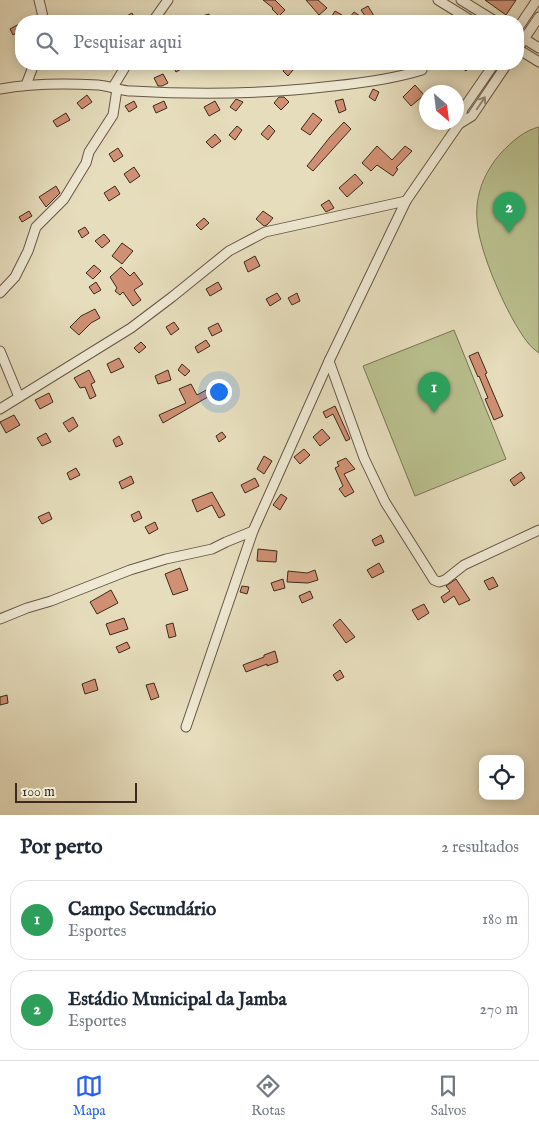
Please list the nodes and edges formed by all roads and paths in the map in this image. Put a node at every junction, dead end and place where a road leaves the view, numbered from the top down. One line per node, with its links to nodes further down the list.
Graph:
1 (39, 0): 6 (street)
2 (168, 0): 7 (street)
3 (438, 0): 8 (street)
4 (461, 0): 9 (street)
5 (537, 0): 11 (street)
6 (43, 15)
7 (157, 15)
8 (462, 15)
9 (485, 15)
10 (539, 17): 12 (street)
11 (524, 19)
12 (524, 34)
13 (524, 39): 14 (street)
14 (539, 48)
15 (524, 53): 16 (street)
16 (539, 62)
17 (32, 70): 22 (street)
18 (124, 70): 23 (street)
19 (422, 70): 23 (street)
20 (490, 70): 25 (street)
21 (503, 70): 26 (street, one-way to 21)
22 (26, 85): 23 (street); 24 (street)
23 (115, 88): 29 (street)
24 (0, 89)
25 (464, 108)
26 (464, 121)
27 (454, 130): 28 (street)
28 (406, 201): 31 (street); 32 (street)
29 (0, 293)
30 (0, 351): 32 (street)
31 (329, 361): 34 (street); 35 (street)
32 (19, 397): 33 (street)
33 (0, 409)
34 (539, 530)
35 (253, 531): 36 (street); 37 (street)
36 (0, 619)
37 (186, 727)

